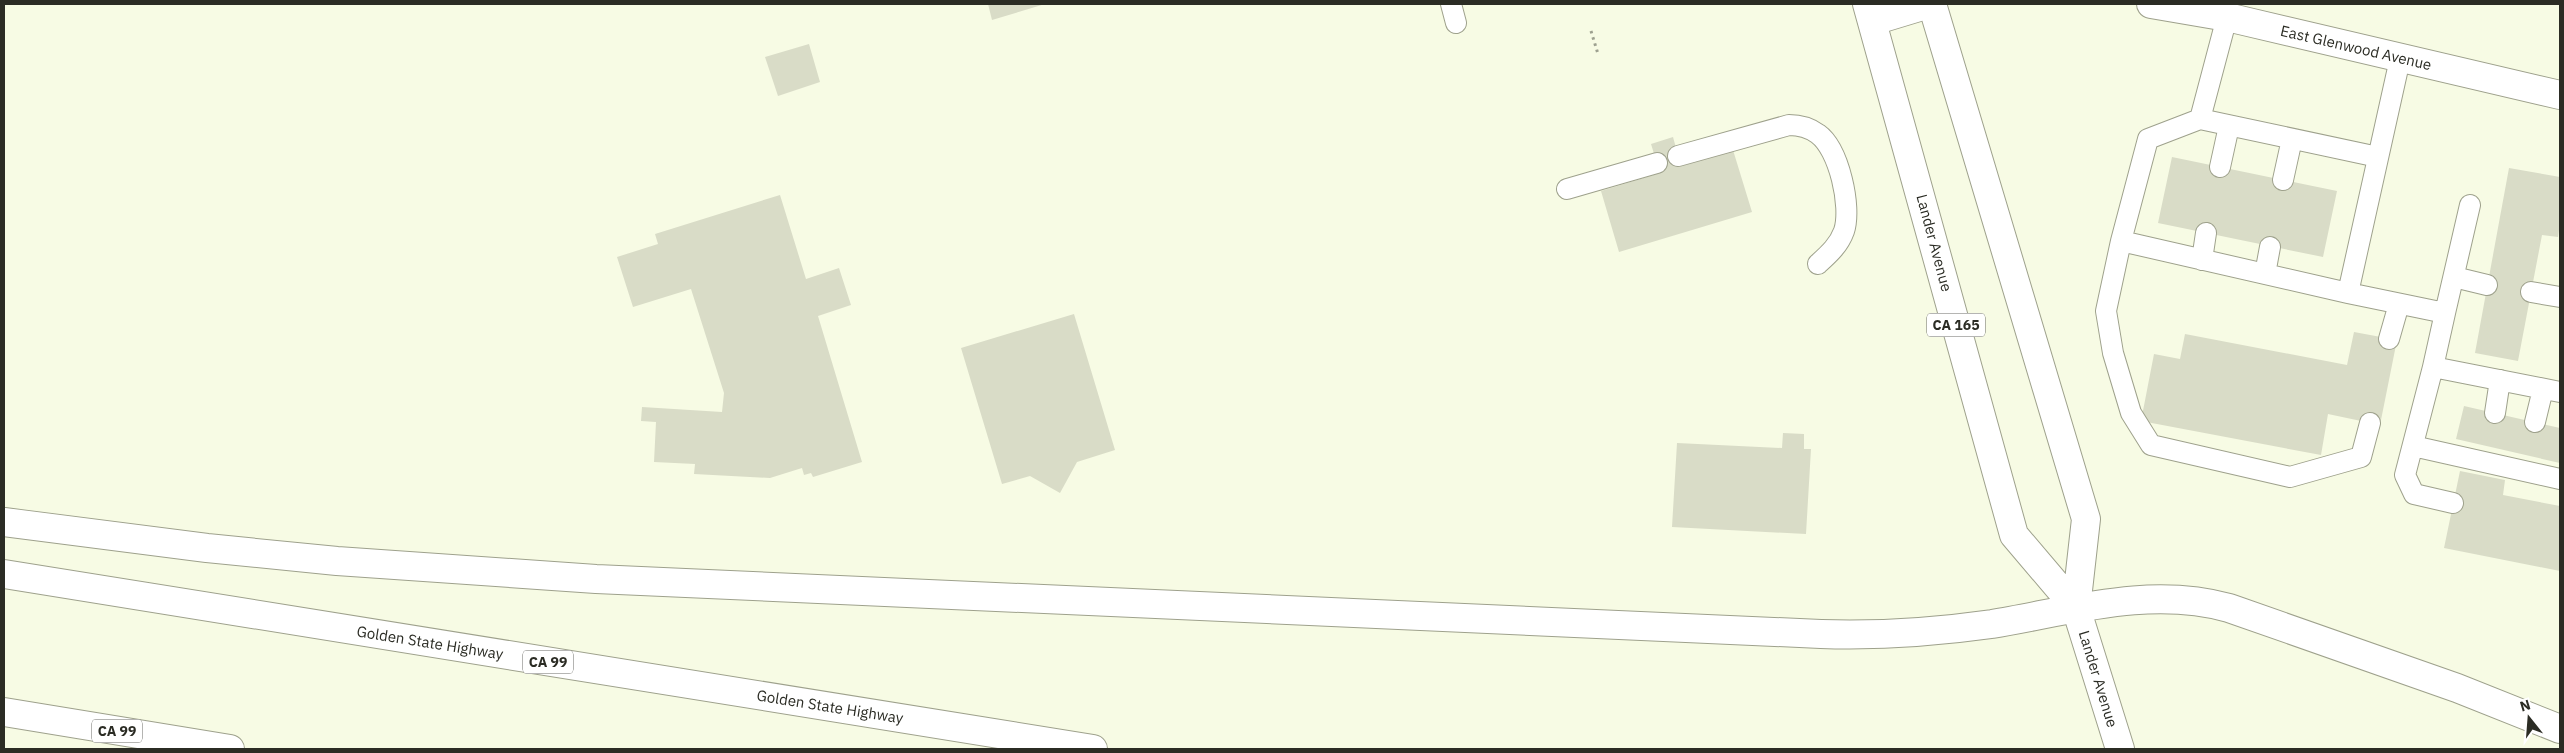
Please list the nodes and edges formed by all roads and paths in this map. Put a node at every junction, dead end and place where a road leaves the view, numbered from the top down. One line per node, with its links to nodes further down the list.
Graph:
1 (1451, 4): 6 (lane)
2 (1930, 4): 4 (main road); 46 (main road, Lander Avenue / CA 165)
3 (2152, 4): 5 (main road, East Glenwood Avenue)
4 (1870, 13): 46 (main road, Lander Avenue / CA 165)
5 (2226, 17): 9 (main road, East Glenwood Avenue); 11 (lane)
6 (1456, 23)
7 (1591, 31): 8 (path)
8 (1598, 54)
9 (2400, 59): 10 (main road, East Glenwood Avenue); 15 (lane)
10 (2560, 95)
11 (2200, 120): 12 (lane); 22 (lane)
12 (2229, 126): 13 (lane); 17 (lane)
13 (2292, 140): 15 (lane); 18 (lane)
14 (1678, 156): 25 (lane)
15 (2378, 157): 30 (lane)
16 (1657, 163): 19 (lane)
17 (2220, 167)
18 (2283, 180)
19 (1567, 189)
20 (2470, 205): 27 (lane)
21 (2206, 233): 24 (lane)
22 (2120, 241): 24 (lane); 40 (lane)
23 (2270, 247): 26 (lane)
24 (2202, 260): 26 (lane)
25 (1818, 264)
26 (2265, 274): 30 (lane)
27 (2454, 277): 28 (lane); 33 (lane)
28 (2487, 285)
29 (2531, 292): 31 (lane)
30 (2348, 293): 32 (lane)
31 (2560, 297)
32 (2399, 304): 33 (lane); 34 (lane)
33 (2445, 313): 35 (lane)
34 (2389, 339)
35 (2433, 367): 36 (lane); 41 (lane)
36 (2500, 380): 37 (lane); 38 (lane)
37 (2552, 390): 39 (lane)
38 (2495, 413)
39 (2534, 422)
40 (2370, 423)
41 (2413, 446): 42 (lane); 43 (lane)
42 (2560, 479)
43 (2453, 504)
44 (4, 522): 46 (main road)
45 (4, 574): 50 (main road, Golden State Highway / CA 99)
46 (2076, 608): 48 (main road); 51 (main road, Lander Avenue / CA 165)
47 (4, 712): 49 (main road, CA 99)
48 (2560, 729)
49 (230, 749)
50 (1093, 749)
51 (2120, 749)

